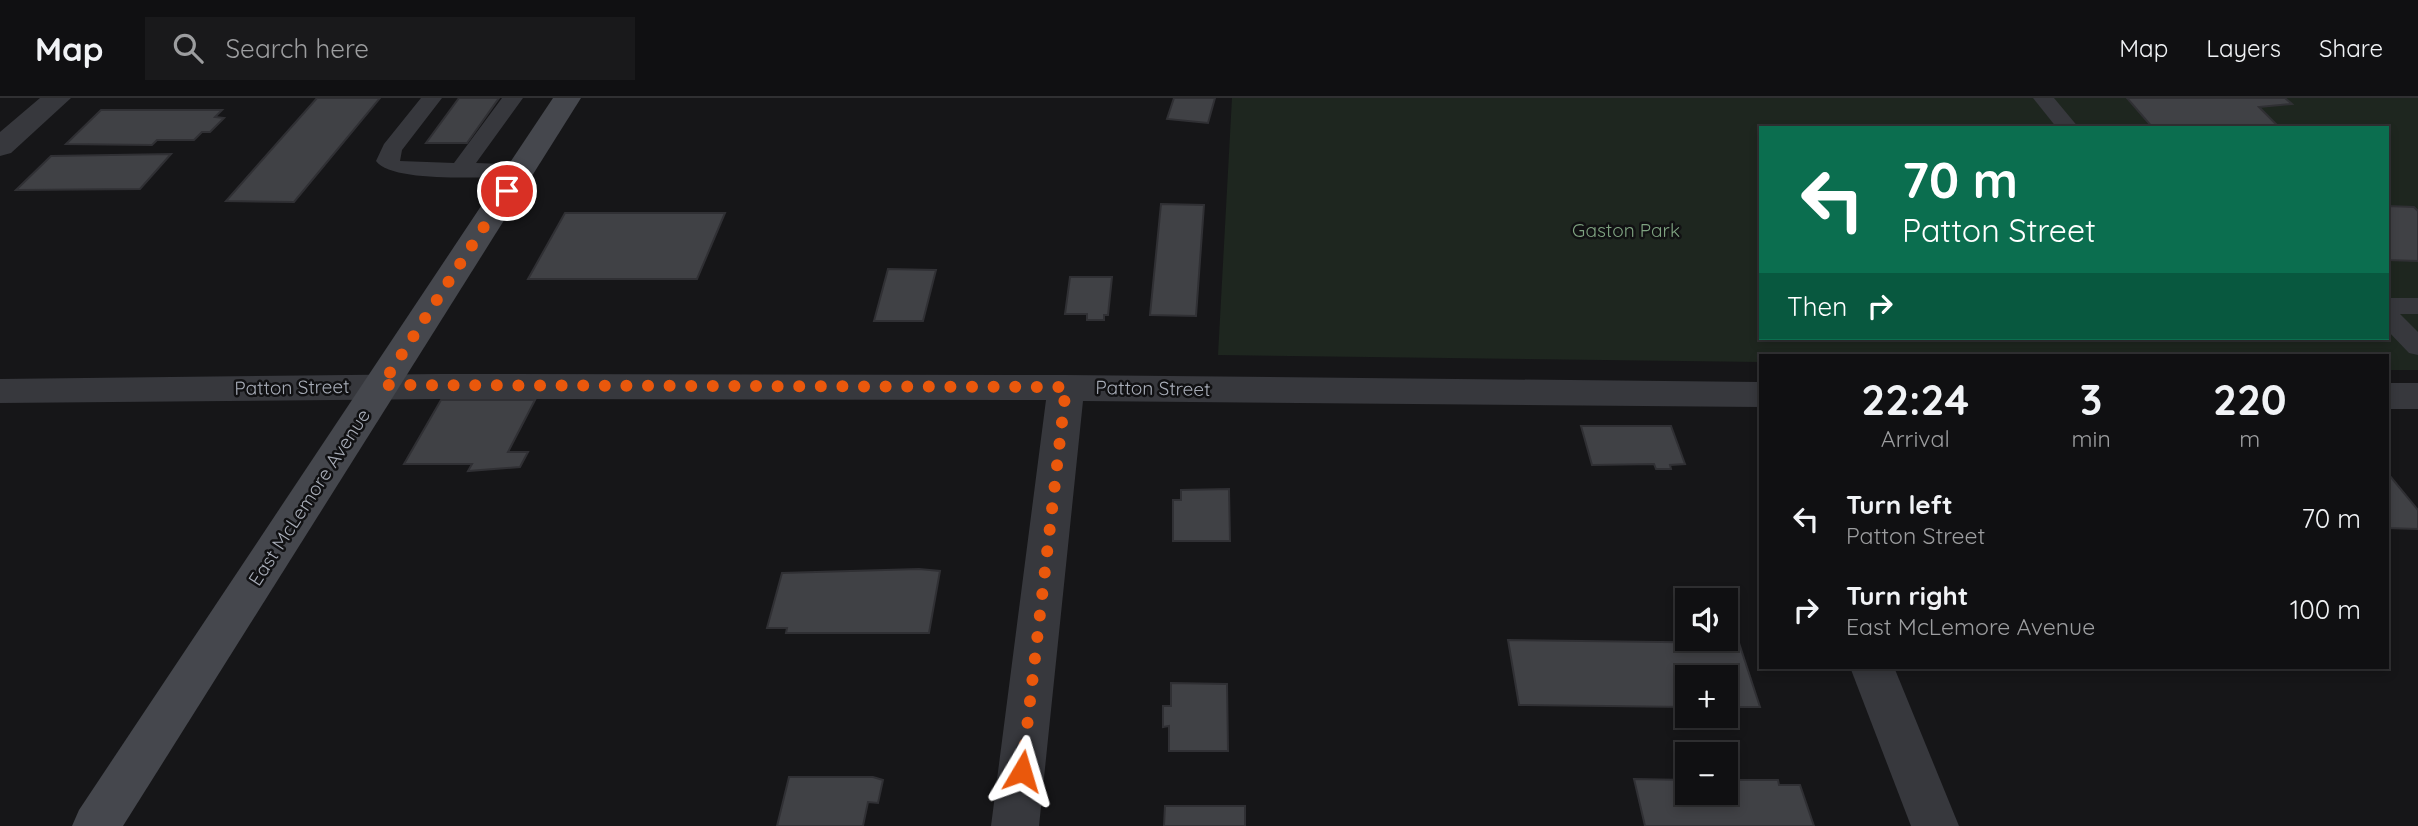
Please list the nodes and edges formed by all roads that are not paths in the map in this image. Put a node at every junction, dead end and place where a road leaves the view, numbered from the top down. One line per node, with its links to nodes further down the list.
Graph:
1 (57, 98): 7 (street)
2 (432, 98): 8 (lane)
3 (513, 98): 8 (lane)
4 (567, 98): 9 (main road, East McLemore Avenue)
5 (2043, 98): 6 (lane)
6 (2066, 126)
7 (0, 148)
8 (460, 170): 9 (lane)
9 (521, 170): 14 (main road, East McLemore Avenue)
10 (2389, 306): 11 (lane)
11 (2418, 306)
12 (2389, 317): 13 (lane)
13 (2418, 347)
14 (382, 385): 15 (street, Patton Street); 16 (street, Patton Street); 21 (main road, East McLemore Avenue)
15 (1066, 387): 17 (street, Patton Street); 22 (street)
16 (0, 391)
17 (1759, 395)
18 (2389, 396): 19 (street)
19 (2418, 396)
20 (1873, 669): 23 (street)
21 (96, 826)
22 (1015, 826)
23 (1935, 826)

